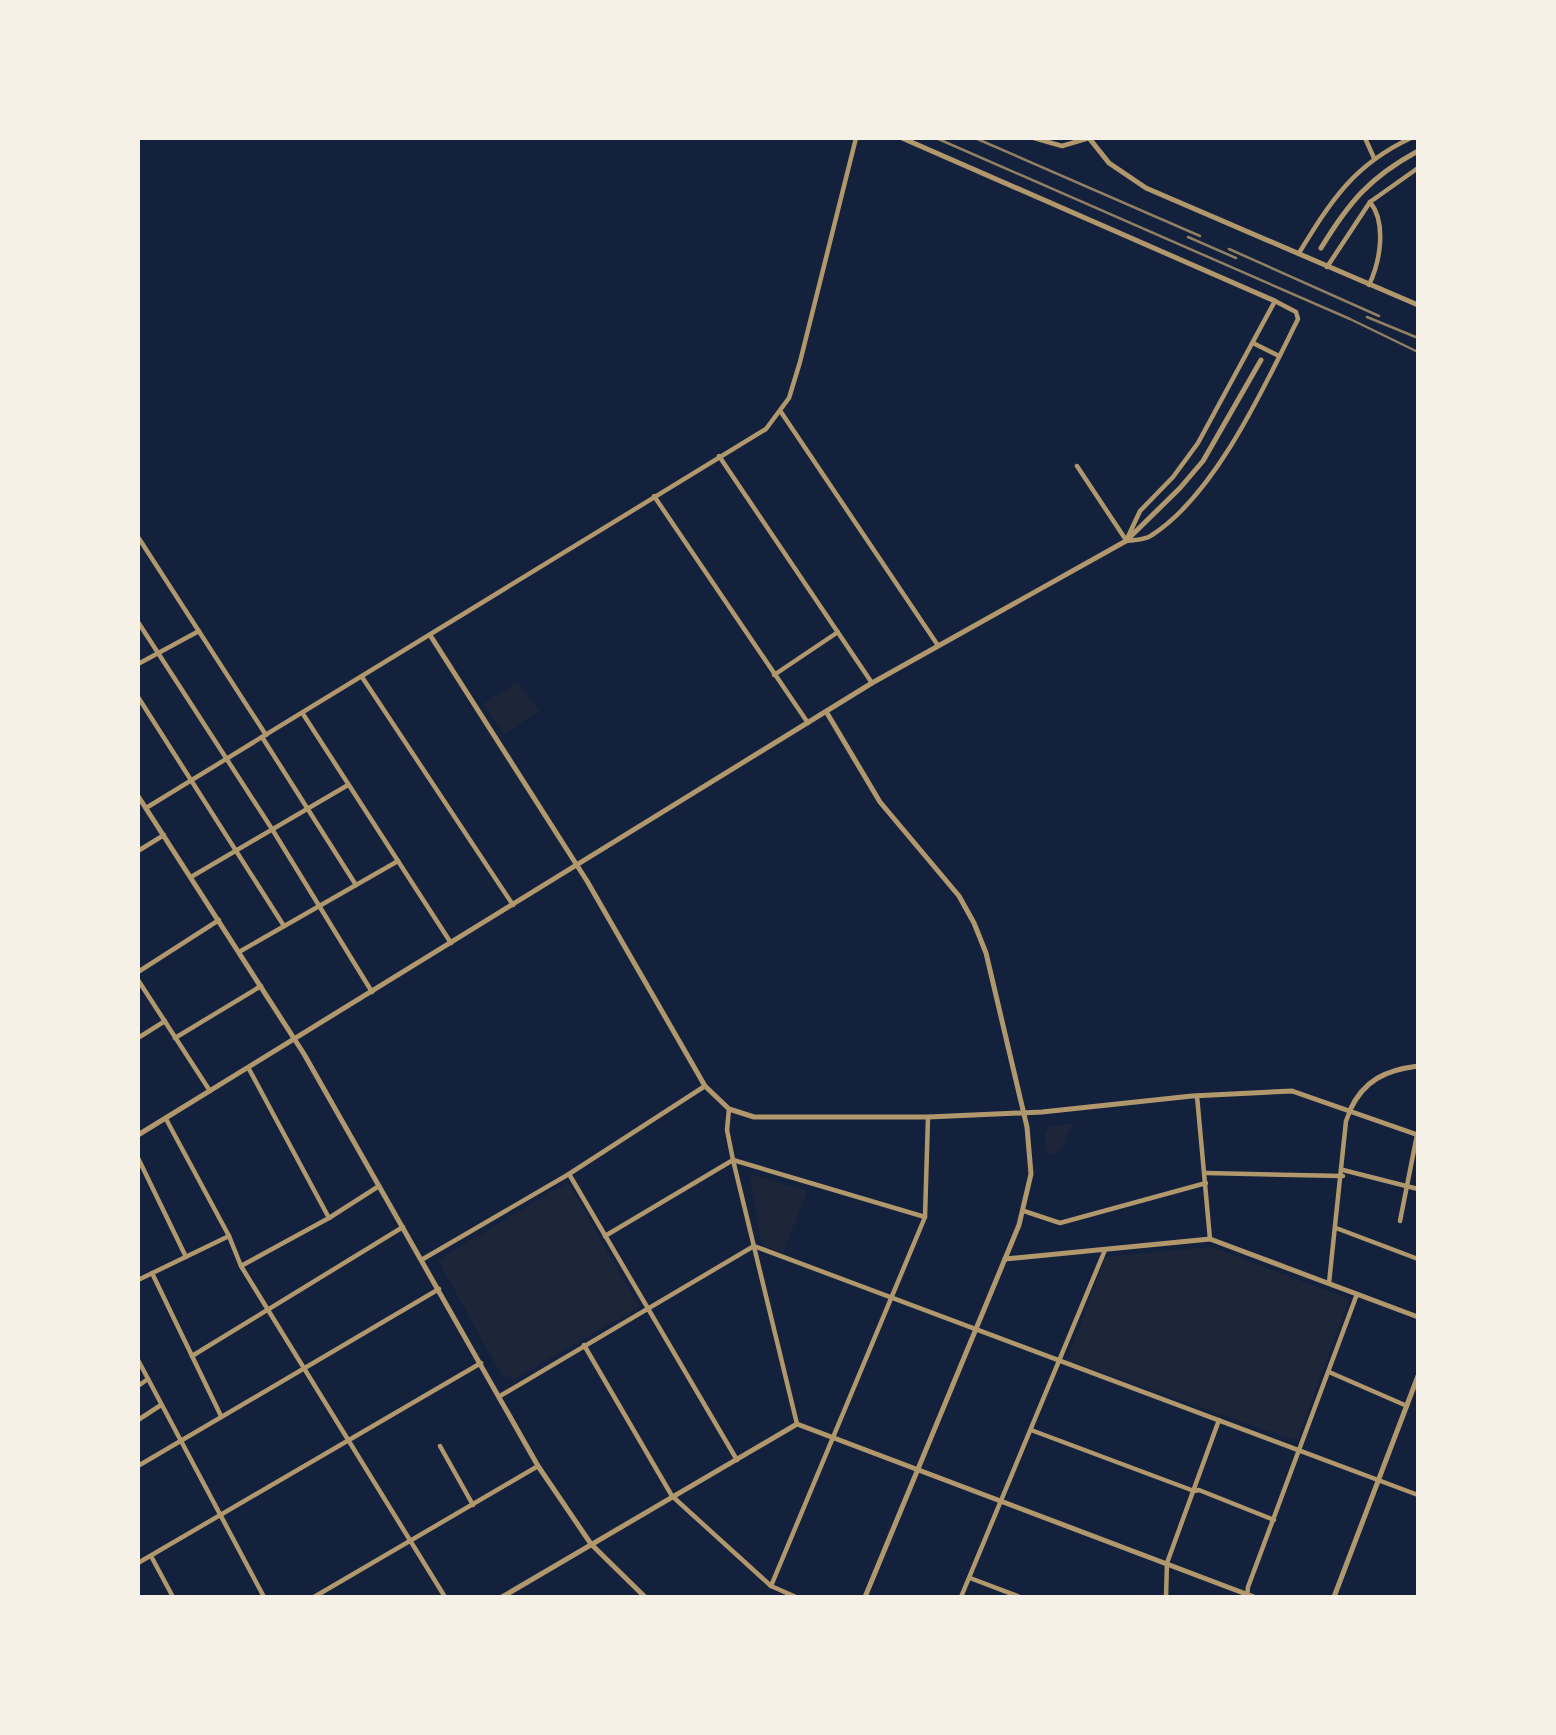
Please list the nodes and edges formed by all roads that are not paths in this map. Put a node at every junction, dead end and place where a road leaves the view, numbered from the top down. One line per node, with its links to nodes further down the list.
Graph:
1 (856, 138): 20 (street)
2 (902, 138): 15 (street)
3 (1034, 138): 4 (street)
4 (1089, 138): 12 (street)
5 (1365, 138): 8 (street)
6 (1411, 138): 8 (street)
7 (1418, 151): 11 (street)
8 (1374, 158): 12 (street)
9 (1418, 168): 10 (street)
10 (1370, 202): 13 (street); 14 (street)
11 (1321, 248)
12 (1299, 253): 13 (street)
13 (1327, 267): 14 (street)
14 (1370, 285): 16 (street)
15 (1275, 301): 17 (street); 18 (street)
16 (1418, 305)
17 (1253, 342): 18 (street); 25 (street)
18 (1279, 356): 25 (street)
19 (1261, 360): 25 (street)
20 (781, 412): 21 (street); 30 (street)
21 (719, 456): 23 (street); 28 (street)
22 (1077, 466): 25 (street)
23 (654, 496): 29 (street); 33 (street)
24 (138, 537): 27 (street)
25 (1126, 541): 30 (street)
26 (138, 622): 31 (street)
27 (199, 631): 31 (street); 40 (street)
28 (838, 632): 33 (street); 35 (street)
29 (430, 635): 34 (street); 52 (street)
30 (937, 644): 35 (street)
31 (158, 653): 32 (street); 41 (street)
32 (138, 664)
33 (774, 675): 39 (street)
34 (362, 677): 38 (street); 55 (street)
35 (872, 683): 37 (street)
36 (138, 698): 42 (street)
37 (827, 713): 39 (street); 76 (street)
38 (303, 714): 40 (street); 43 (street)
39 (809, 724): 52 (street)
40 (264, 736): 41 (street); 46 (street)
41 (226, 760): 42 (street); 47 (street)
42 (191, 781): 45 (street); 49 (street)
43 (348, 785): 46 (street); 51 (street)
44 (138, 796): 45 (street)
45 (146, 808): 48 (street)
46 (308, 808): 47 (street); 54 (street)
47 (272, 829): 49 (street); 56 (street)
48 (165, 835): 50 (street); 53 (street)
49 (236, 849): 53 (street); 58 (street)
50 (138, 850)
51 (398, 861): 54 (street); 59 (street)
52 (577, 866): 55 (street); 71 (street)
53 (191, 877): 57 (street)
54 (356, 885): 56 (street)
55 (513, 905): 59 (street)
56 (321, 906): 58 (street); 64 (street)
57 (219, 920): 60 (street); 61 (street)
58 (284, 926): 60 (street)
59 (452, 943): 64 (street)
60 (239, 952): 63 (street)
61 (138, 972)
62 (138, 980): 65 (street)
63 (261, 986): 67 (street); 68 (street)
64 (372, 993): 68 (street)
65 (164, 1021): 66 (street); 67 (street)
66 (138, 1038)
67 (175, 1038): 72 (street)
68 (296, 1041): 70 (street); 87 (street)
69 (1418, 1066): 75 (street)
70 (249, 1069): 72 (street); 92 (street)
71 (705, 1086): 74 (street); 85 (street)
72 (210, 1092): 78 (street)
73 (1197, 1096): 75 (street); 76 (street); 83 (street)
74 (729, 1109): 77 (street); 82 (street)
75 (1350, 1110): 80 (street); 84 (street)
76 (1022, 1112): 77 (street); 90 (street)
77 (928, 1117): 91 (street)
78 (166, 1119): 79 (street); 96 (street)
79 (139, 1132)
80 (1417, 1135): 88 (street)
81 (138, 1158): 101 (street)
82 (733, 1160): 91 (street); 97 (street); 99 (street)
83 (1206, 1173): 84 (street); 86 (street)
84 (1343, 1173): 88 (street); 95 (street)
85 (569, 1174): 97 (street); 102 (street)
86 (1206, 1183): 90 (street); 98 (street)
87 (379, 1186): 92 (street); 94 (street)
88 (1408, 1186): 89 (street); 93 (street)
89 (1418, 1189)
90 (1024, 1211): 103 (street)
91 (925, 1217): 111 (street)
92 (329, 1218): 105 (street)
93 (1400, 1221)
94 (404, 1227): 102 (street); 113 (street)
95 (1336, 1228): 104 (street); 108 (street)
96 (229, 1236): 101 (street); 105 (street)
97 (605, 1236): 112 (street)
98 (1210, 1239): 100 (street); 108 (street)
99 (754, 1246): 111 (street); 112 (street); 132 (street)
100 (1105, 1250): 103 (street); 119 (street)
101 (186, 1257): 106 (street)
102 (423, 1259): 109 (street)
103 (1005, 1259): 115 (street)
104 (1418, 1259)
105 (241, 1266): 113 (street)
106 (152, 1273): 107 (street); 117 (street)
107 (139, 1277)
108 (1329, 1283): 110 (street)
109 (439, 1289): 120 (street); 121 (street)
110 (1357, 1294): 114 (street); 122 (street)
111 (893, 1298): 115 (street); 134 (street)
112 (649, 1307): 116 (street); 139 (street)
113 (266, 1310): 117 (street); 121 (street)
114 (1418, 1317)
115 (976, 1329): 119 (street); 142 (street)
116 (584, 1345): 126 (street); 146 (street)
117 (192, 1356): 129 (street)
118 (138, 1360): 124 (street)
119 (1060, 1360): 131 (street); 133 (street)
120 (481, 1363): 126 (street); 136 (street)
121 (303, 1368): 129 (street); 136 (street)
122 (1329, 1372): 128 (street); 138 (street)
123 (1418, 1376): 128 (street)
124 (148, 1379): 125 (street); 127 (street)
125 (138, 1386)
126 (500, 1396): 141 (street)
127 (161, 1405): 130 (street); 135 (street)
128 (1408, 1406): 143 (street)
129 (221, 1416): 135 (street)
130 (138, 1420)
131 (1219, 1420): 138 (street); 144 (street)
132 (797, 1424): 134 (street); 139 (street)
133 (1031, 1430): 144 (street); 147 (street)
134 (834, 1438): 142 (street); 157 (street)
135 (179, 1440): 140 (street); 149 (street)
136 (348, 1442): 149 (street); 151 (street)
137 (440, 1446): 148 (street)
138 (1299, 1450): 143 (street); 150 (street)
139 (737, 1460): 146 (street)
140 (138, 1466)
141 (538, 1466): 148 (street); 152 (street)
142 (917, 1469): 147 (street); 167 (street)
143 (1378, 1480): 145 (street); 170 (street)
144 (1194, 1491): 150 (street); 155 (street)
145 (1418, 1494)
146 (672, 1496): 152 (street); 157 (street)
147 (1001, 1500): 155 (street); 156 (street)
148 (473, 1505): 151 (street)
149 (220, 1516): 153 (street); 162 (street)
150 (1274, 1520): 160 (street)
151 (411, 1542): 163 (street); 164 (street)
152 (591, 1544): 158 (street); 165 (street)
153 (151, 1556): 154 (street); 161 (street)
154 (138, 1563)
155 (1167, 1563): 160 (street); 169 (street)
156 (970, 1578): 159 (street); 168 (street)
157 (771, 1586): 166 (street)
158 (504, 1596)
159 (1016, 1596)
160 (1250, 1596)
161 (173, 1597)
162 (264, 1597)
163 (314, 1597)
164 (445, 1597)
165 (645, 1597)
166 (796, 1597)
167 (865, 1597)
168 (961, 1597)
169 (1166, 1597)
170 (1335, 1597)

